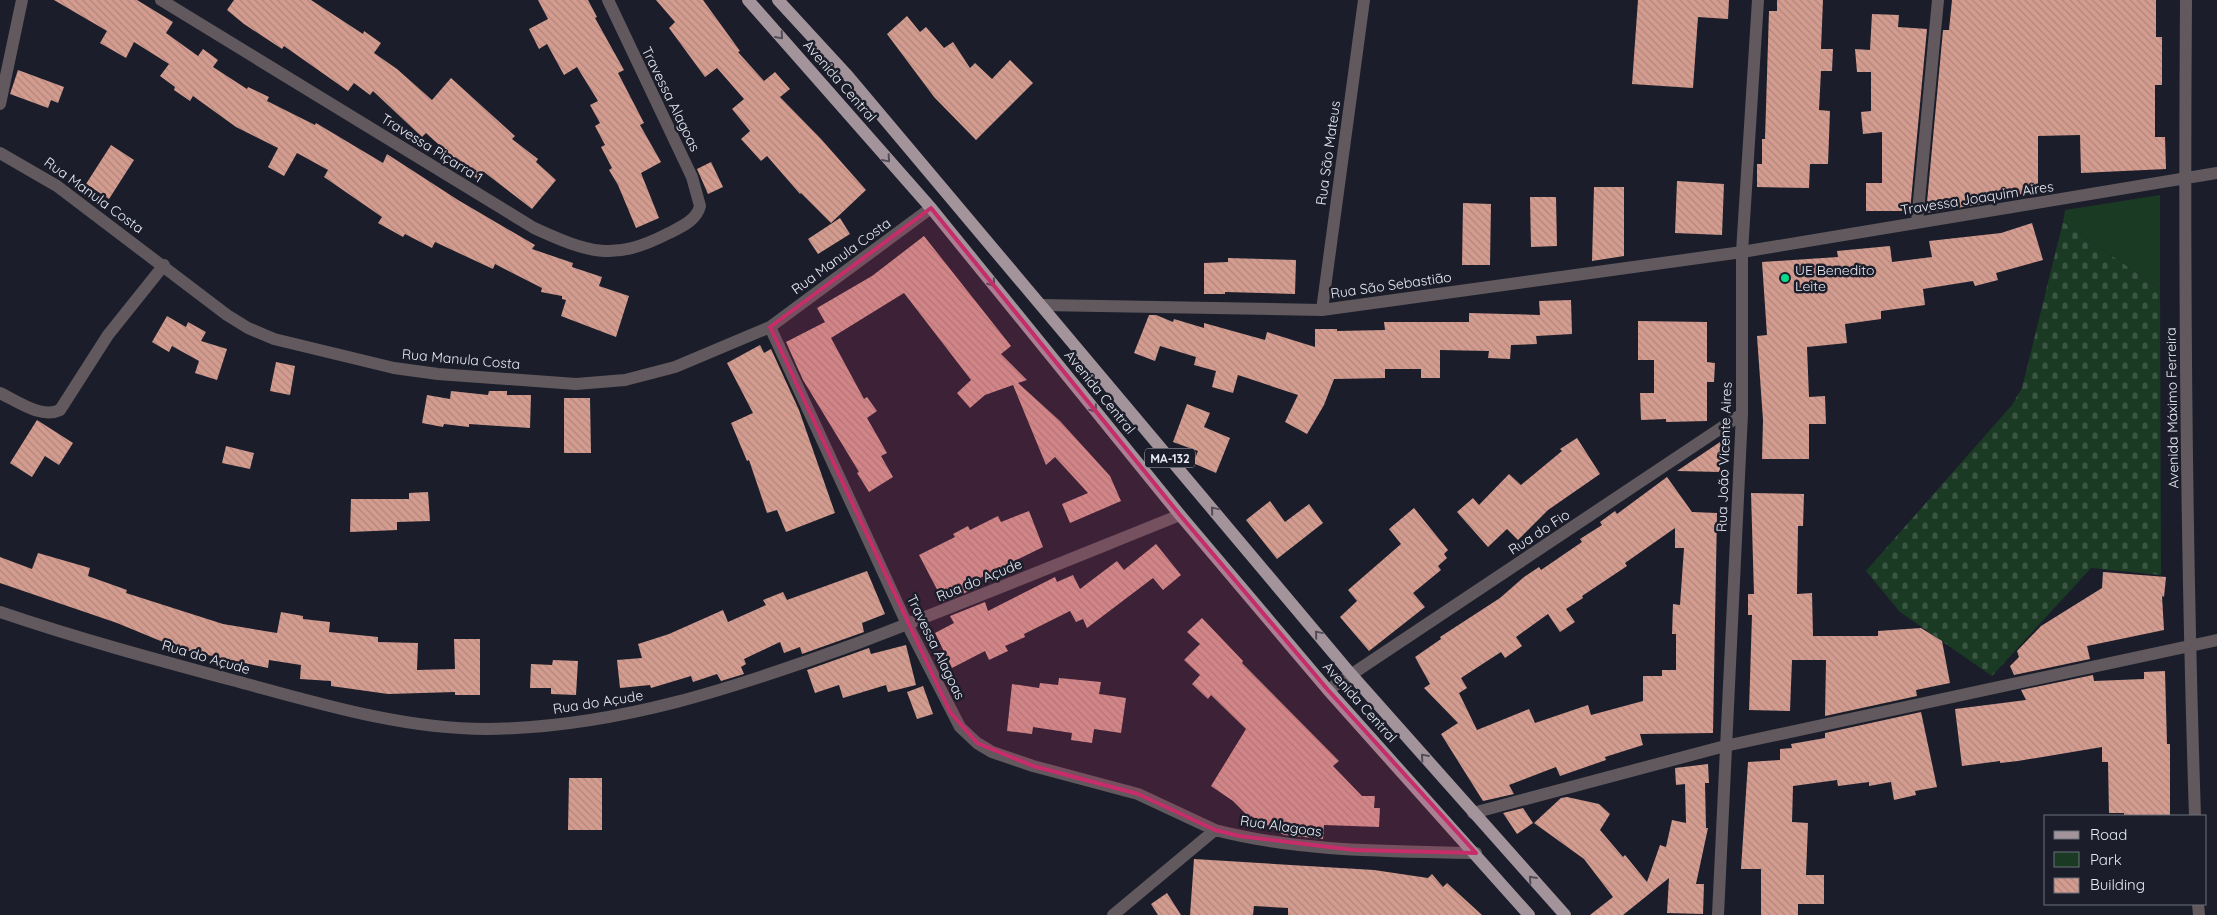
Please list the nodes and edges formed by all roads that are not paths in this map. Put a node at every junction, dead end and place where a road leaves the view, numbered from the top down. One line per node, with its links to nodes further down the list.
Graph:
1 (22, 0): 10 (street)
2 (161, 0): 15 (street, Travessa Piçarra 1)
3 (608, 0): 15 (street, Travessa Alagoas)
4 (748, 0): 14 (main road, Avenida Central / MA-132, one-way to 14)
5 (778, 0): 19 (main road, MA-132)
6 (1364, 0): 20 (street, Rua São Mateus)
7 (1758, 0): 17 (street, Rua João Vicente Aires)
8 (1938, 0): 16 (street)
9 (2186, 0): 13 (street, Avenida Máximo Ferreira)
10 (0, 104)
11 (0, 153): 18 (street, Rua Manula Costa)
12 (2217, 173): 13 (street, Travessa Joaquim Aires)
13 (2185, 179): 16 (street, Travessa Joaquim Aires); 28 (street, Avenida Máximo Ferreira)
14 (931, 208): 21 (street, Rua Manula Costa); 24 (main road, Avenida Central / MA-132, one-way to 24)
15 (698, 212)
16 (1917, 222): 17 (street, Travessa Joaquim Aires)
17 (1742, 252): 20 (street, Rua São Sebastião); 23 (street, Rua João Vicente Aires)
18 (164, 264): 21 (street, Rua Manula Costa); 22 (street)
19 (1042, 305): 20 (street, Rua São Sebastião); 29 (main road, MA-132, one-way to 19)
20 (1322, 310)
21 (770, 327): 26 (street, Travessa Alagoas)
22 (0, 393)
23 (1742, 414): 29 (street, Rua do Fio); 31 (street, Rua João Vicente Aires)
24 (1180, 515): 26 (street, Rua do Açude); 30 (main road, Avenida Central / MA-132)
25 (0, 612): 26 (street, Rua do Açude)
26 (908, 624): 34 (street, Travessa Alagoas)
27 (2217, 640): 28 (street)
28 (2190, 646): 31 (street); 33 (street, Avenida Máximo Ferreira)
29 (1350, 673): 30 (street, Rua do Fio); 32 (main road, MA-132, one-way to 29)
30 (1328, 690): 35 (main road, Avenida Central / MA-132)
31 (1725, 746): 32 (street); 39 (street, Rua João Vicente Aires)
32 (1474, 813): 38 (main road, MA-132, one-way to 32)
33 (2195, 815)
34 (1215, 830): 35 (street, Rua Alagoas); 36 (street)
35 (1476, 853): 37 (main road, Avenida Central / MA-132)
36 (1113, 915)
37 (1529, 915)
38 (1565, 915)
39 (1718, 915)

